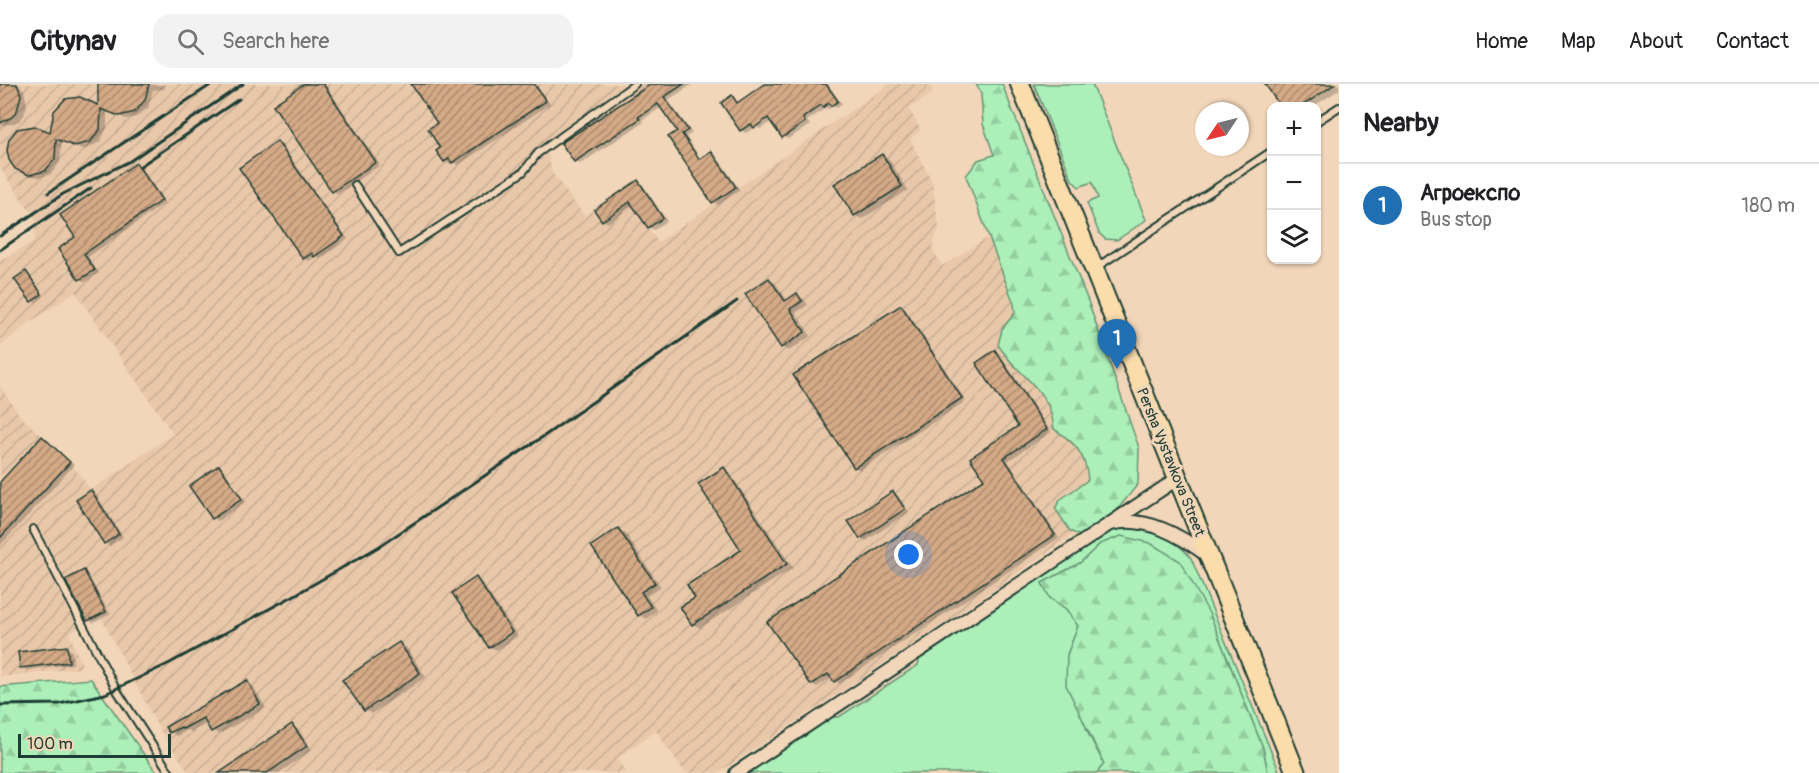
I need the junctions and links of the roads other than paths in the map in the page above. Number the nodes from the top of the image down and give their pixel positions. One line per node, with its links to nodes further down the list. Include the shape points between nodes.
1 (635, 84): 6 (lane, via 538,153 523,172 399,254)
2 (1020, 84): 7 (main road, Persha Vystavkova Street)
3 (1339, 107): 4 (lane)
4 (1321, 119)
5 (1267, 154): 7 (lane)
6 (355, 185)
7 (1094, 269): 8 (main road, Persha Vystavkova Street)
8 (1177, 479): 9 (street); 11 (main road, Persha Vystavkova Street)
9 (1107, 525): 11 (street, via 1129,522 1155,527); 13 (street)
10 (33, 529): 12 (lane, via 116,689)
11 (1208, 556): 14 (main road, Persha Vystavkova Street)
12 (170, 773)
13 (736, 773)
14 (1296, 773)

